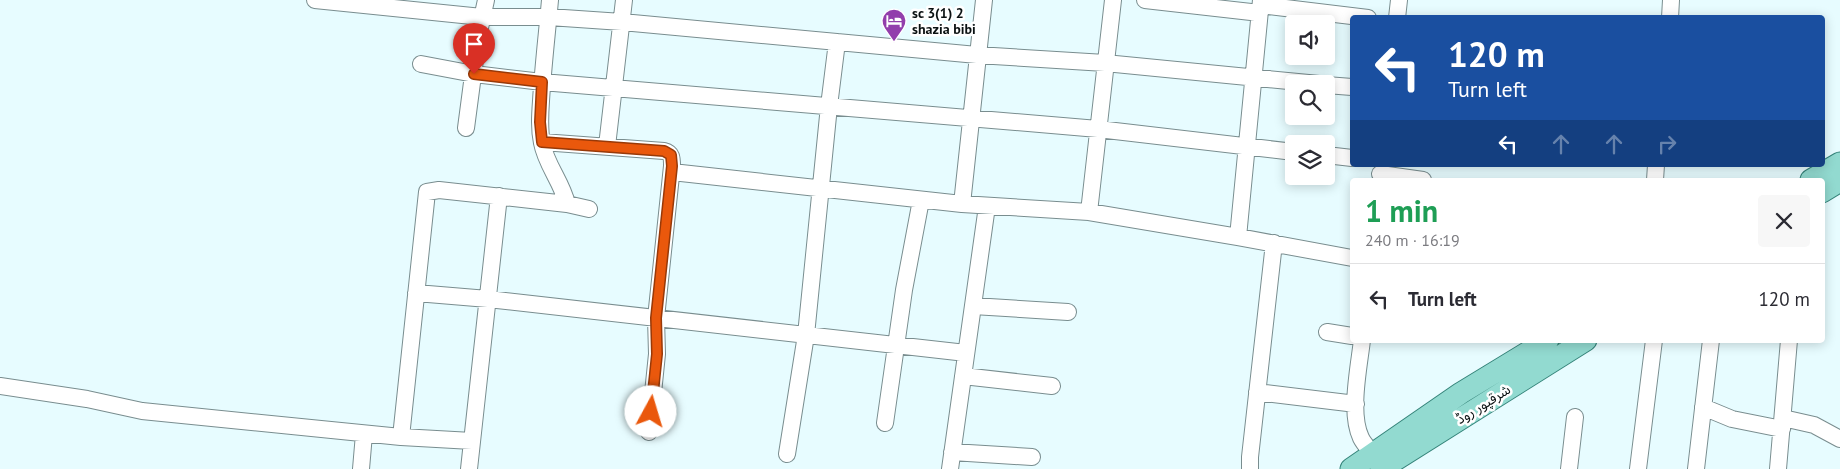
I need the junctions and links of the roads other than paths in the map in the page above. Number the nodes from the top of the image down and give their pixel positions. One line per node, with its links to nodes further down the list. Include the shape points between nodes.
1 (315, 0): 14 (street)
2 (486, 0): 14 (street)
3 (550, 0): 15 (street)
4 (624, 0): 16 (street)
5 (984, 0): 18 (street)
6 (1113, 0): 19 (street)
7 (1145, 0): 10 (street)
8 (1399, 0): 11 (street)
9 (1672, 0): 12 (street)
10 (1261, 6): 13 (street); 22 (street)
11 (1397, 15)
12 (1670, 15)
13 (1350, 16)
14 (482, 17): 15 (street); 21 (street)
15 (549, 17): 16 (street); 24 (street)
16 (622, 22): 17 (street); 26 (street)
17 (837, 42): 18 (street); 28 (street)
18 (978, 55): 19 (street); 29 (street)
19 (1106, 63): 22 (street); 31 (street)
20 (421, 64): 21 (street)
21 (474, 74): 24 (street); 30 (street)
22 (1254, 77): 23 (street); 34 (street)
23 (1285, 80)
24 (542, 82): 26 (street); 32 (street)
25 (1335, 85): 27 (street)
26 (615, 87): 28 (street); 33 (street)
27 (1350, 87)
28 (829, 106): 29 (street); 44 (street)
29 (972, 118): 31 (street); 49 (street)
30 (466, 128)
31 (1098, 129): 34 (street); 52 (street)
32 (542, 142): 33 (street); 48 (street, via 545,158 565,193)
33 (607, 146): 39 (street, via 667,152 671,157)
34 (1247, 146): 35 (street); 53 (street)
35 (1285, 151)
36 (1335, 156): 37 (street)
37 (1350, 158)
38 (1840, 163): 42 (main road)
39 (672, 172): 44 (street); 60 (street)
40 (1380, 173): 41 (street)
41 (1411, 178)
42 (1814, 178)
43 (1840, 181): 45 (main road)
44 (821, 190): 47 (street); 62 (street)
45 (1825, 190)
46 (499, 196): 48 (street); 56 (street, via 439,190 427,192); 57 (street)
47 (921, 200): 49 (street); 70 (street)
48 (567, 204): 51 (street)
49 (962, 204): 50 (street)
50 (988, 206): 52 (street); 58 (street)
51 (588, 209)
52 (1088, 212): 53 (street)
53 (1238, 237): 54 (street)
54 (1274, 243): 55 (street); 75 (street)
55 (1350, 258)
56 (416, 293): 57 (street); 83 (street)
57 (488, 299): 60 (street); 85 (street)
58 (973, 306): 59 (street); 71 (street)
59 (1068, 312)
60 (656, 318): 62 (street); 81 (street, via 657,354)
61 (1327, 332): 63 (street)
62 (806, 335): 70 (street); 87 (street)
63 (1350, 336)
64 (1362, 343): 76 (street)
65 (1543, 343): 89 (main road, شرقپور روڈ, via 1461,393)
66 (1581, 343): 89 (main road, شرقپور روڈ)
67 (1654, 343): 96 (street)
68 (1711, 343): 77 (street)
69 (1788, 343): 80 (street)
70 (897, 345): 71 (street); 79 (street)
71 (966, 353): 72 (street)
72 (963, 376): 74 (street); 86 (street)
73 (0, 386): 82 (street, via 142,411)
74 (1052, 386)
75 (1257, 392): 76 (street); 93 (street)
76 (1356, 404): 89 (street, via 1358,430)
77 (1703, 406): 80 (street, via 1732,419); 97 (street)
78 (1576, 417): 95 (street)
79 (885, 423)
80 (1782, 424): 84 (street, via 1814,425); 98 (street)
81 (649, 432)
82 (364, 434): 83 (street); 90 (street)
83 (401, 437): 85 (street)
84 (1840, 439)
85 (472, 442): 91 (street)
86 (952, 452): 88 (street); 92 (street)
87 (786, 454)
88 (1032, 457)
89 (1377, 462): 94 (main road, شرقپور روڈ)
90 (361, 469)
91 (469, 469)
92 (950, 469)
93 (1250, 469)
94 (1350, 469)
95 (1569, 469)
96 (1638, 469)
97 (1696, 469)
98 (1778, 469)

